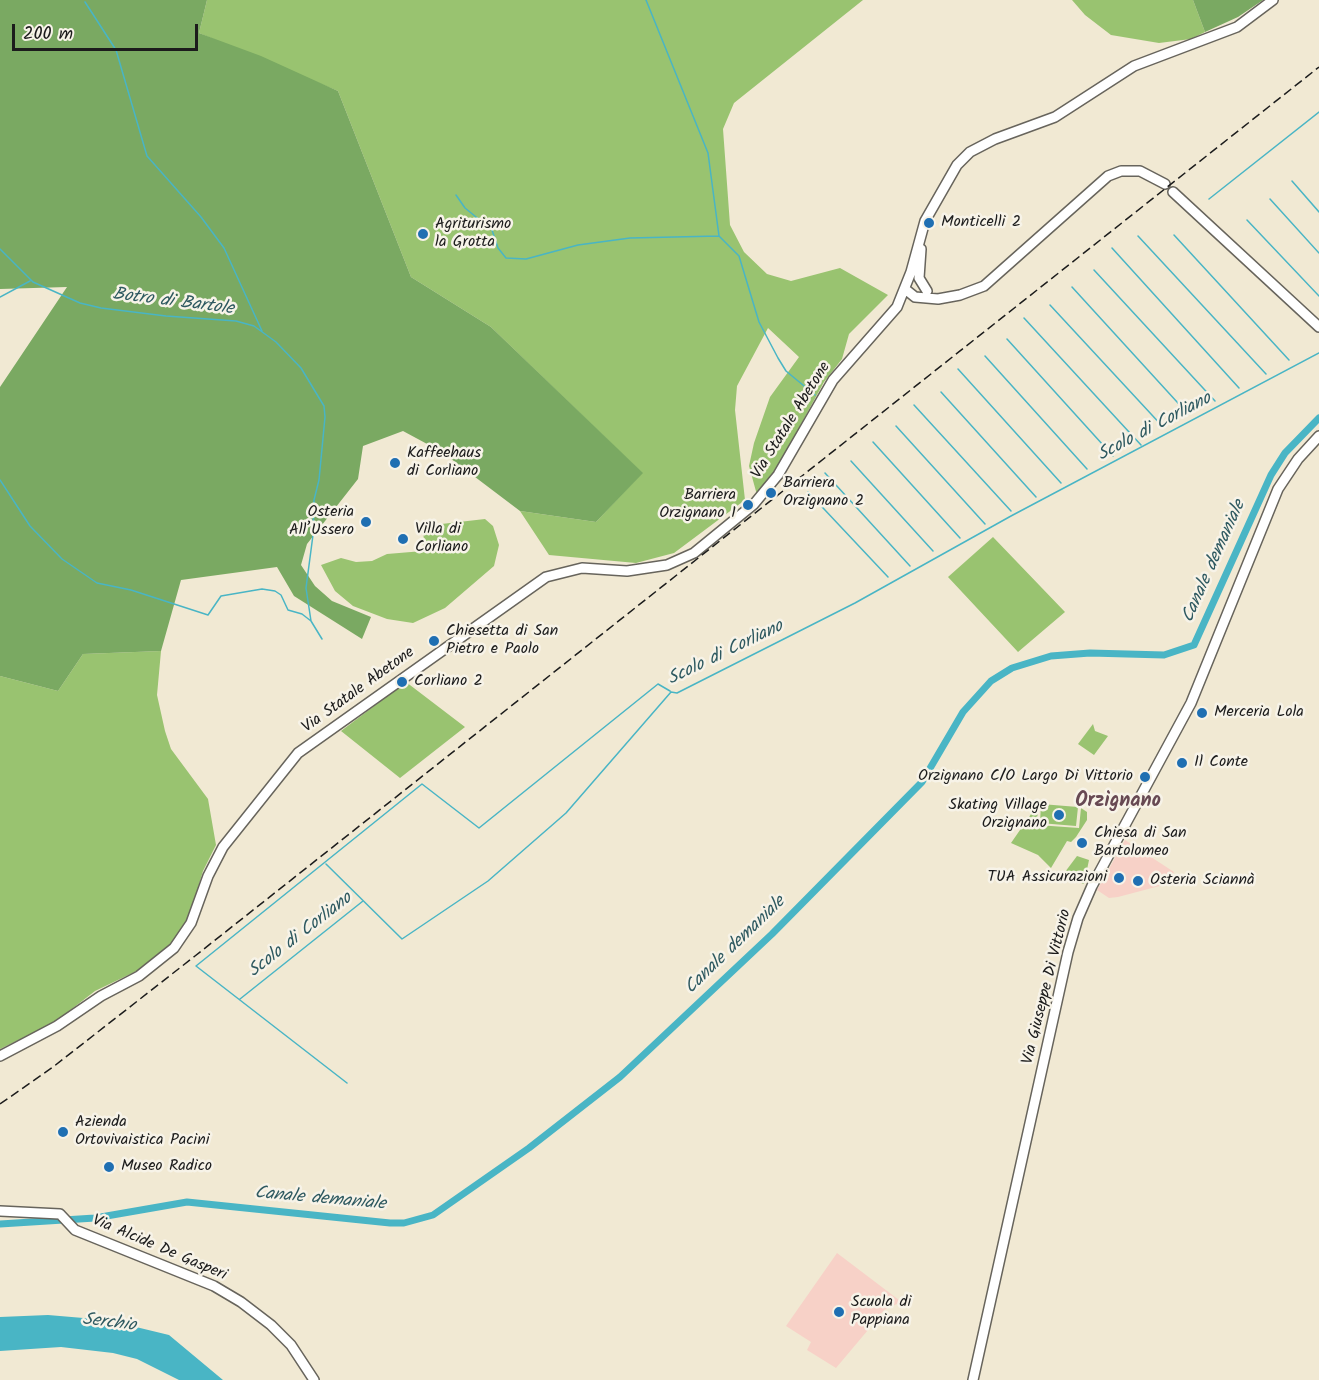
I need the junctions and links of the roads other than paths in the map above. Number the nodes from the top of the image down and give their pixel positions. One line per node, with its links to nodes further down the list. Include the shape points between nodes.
1 (1274, 0): 4 (main road, Via Statale Abetone, via 1237,27 1134,66 1055,117 974,149 957,165)
2 (1165, 184): 6 (main road, via 1140,171 1108,176 993,280 951,297)
3 (1173, 192): 8 (main road)
4 (921, 235): 5 (main road, Via Statale Abetone); 6 (main road, via 919,278)
5 (905, 290): 6 (main road); 7 (main road, Via Statale Abetone)
6 (923, 294): 7 (main road)
7 (890, 317): 10 (main road, Via Statale Abetone, via 844,365 769,488 741,516 694,553 667,565 627,571 582,568 546,577 298,753 223,847 191,923 174,948 140,976)
8 (1319, 327)
9 (1319, 436): 13 (main road, Via Giuseppe Di Vittorio, via 1278,489 1191,703 1078,918)
10 (0, 1056)
11 (0, 1210): 12 (main road, Via Alcide De Gasperi, via 53,1212 65,1221 196,1277 242,1302 291,1345)
12 (314, 1380)
13 (973, 1380)

